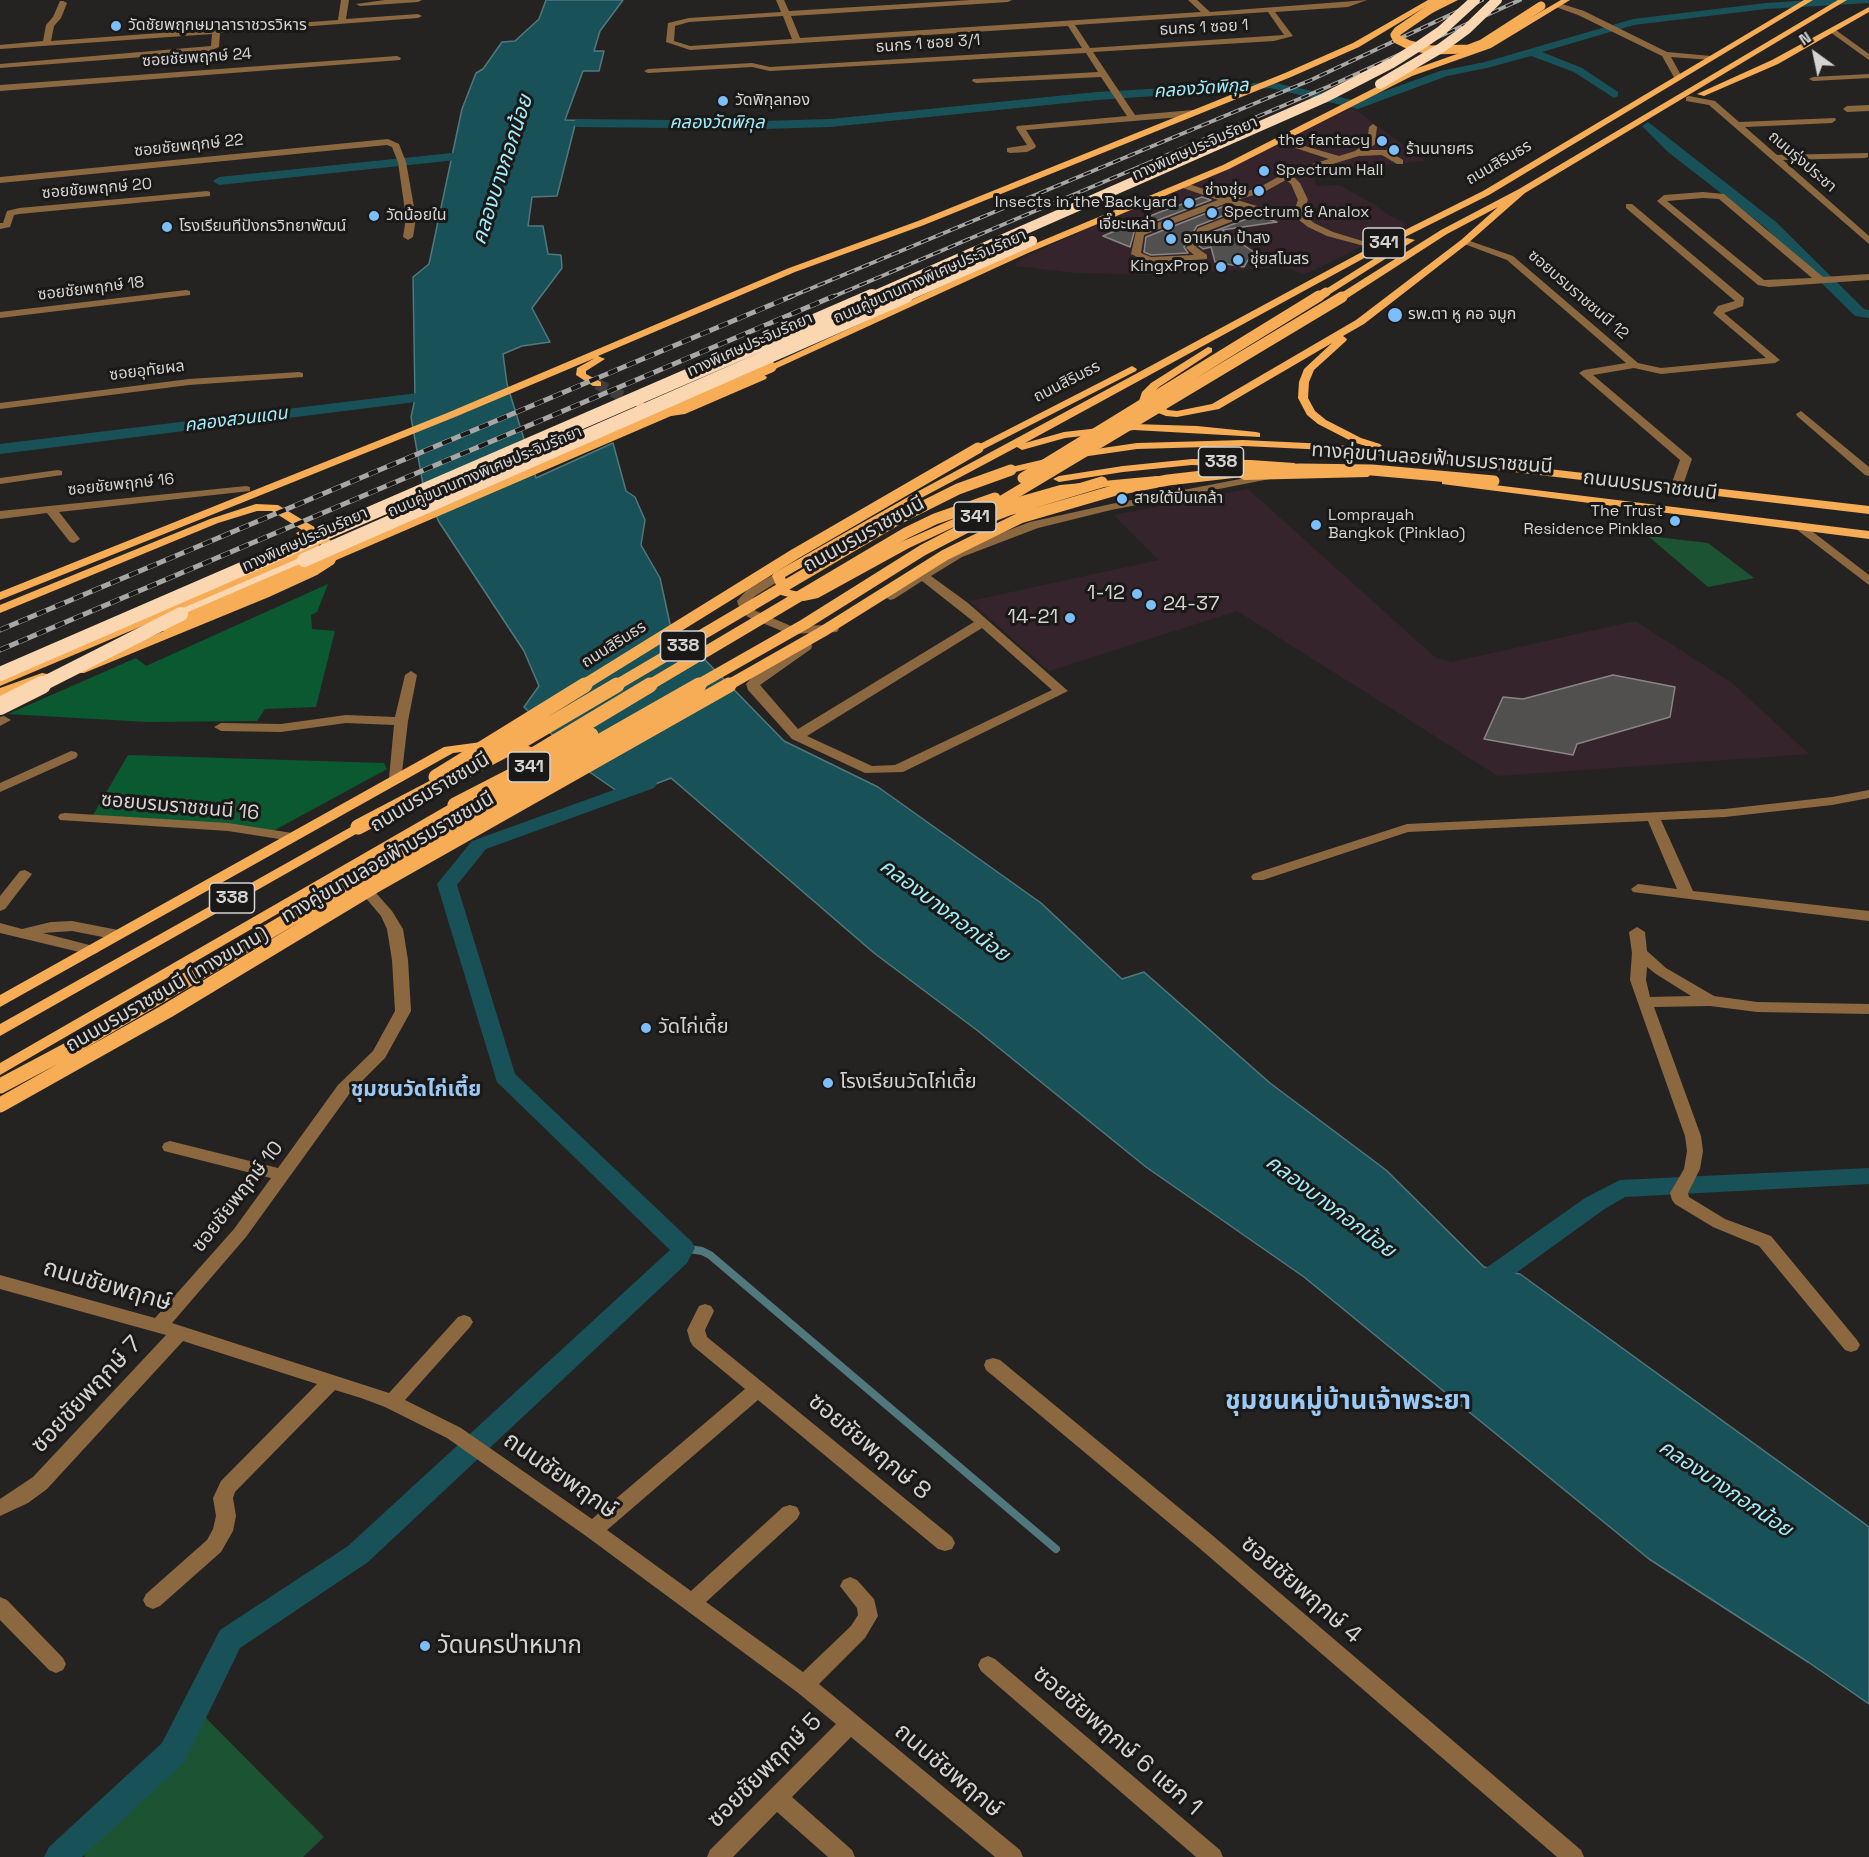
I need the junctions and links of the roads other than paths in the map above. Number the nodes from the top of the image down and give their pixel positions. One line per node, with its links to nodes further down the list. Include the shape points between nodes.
1 (345, 0): 20 (street)
2 (418, 0): 15 (street)
3 (780, 0): 21 (street)
4 (1008, 0): 21 (street)
5 (1192, 0): 22 (street)
6 (1363, 0): 19 (street)
7 (1433, 0): 26 (main road)
8 (1443, 0): 16 (main road, bridge, via 1398,31 1397,39 1430,50 1469,49 1541,6)
9 (1455, 0): 26 (main road)
10 (1475, 0): 130 (highway, ทางพิเศษประจิมรัถยา, bridge, via 1419,46 1324,98)
11 (1497, 0): 124 (highway, ทางพิเศษประจิมรัถยา, bridge, via 1467,29 1412,67 1328,109)
12 (1843, 0): 50 (main road, ถนนสิรินธร)
13 (1869, 0): 43 (main road)
14 (1808, 1): 36 (main road, ถนนสิรินธร)
15 (360, 2): 20 (street, via 356,8)
16 (1559, 2): 33 (street); 57 (main road, ถนนคู่ขนานทางพิเศษประจิมรัถยา, via 1488,46 1408,74)
17 (63, 3): 30 (street, via 50,25)
18 (1869, 9): 27 (main road)
19 (1270, 10): 22 (street); 32 (street, ธนกร 1 ซอย 1, via 1289,36)
20 (344, 11): 25 (street)
21 (785, 14): 29 (street); 29 (street, via 689,20 671,25 670,42 690,48)
22 (1208, 14): 24 (street)
23 (418, 16): 25 (street)
24 (1070, 23): 29 (street); 32 (street)
25 (339, 24): 28 (street)
26 (1388, 26): 52 (main road, via 1338,53)
27 (1833, 30): 34 (street); 43 (main road)
28 (216, 32): 30 (street); 37 (street, via 215,47 207,50)
29 (797, 41)
30 (46, 44): 31 (street)
31 (0, 47)
32 (1088, 50): 38 (street, ธนกร 1 ซอย 3/1, via 770,69 752,65); 39 (street)
33 (1665, 54): 36 (street); 41 (street)
34 (1869, 57)
35 (397, 58): 45 (street, ซอยชัยพฤกษ์ 24)
36 (1711, 58): 41 (main road, ถนนสิรินธร)
37 (0, 66)
38 (648, 71)
39 (1104, 74): 44 (street); 53 (street)
40 (1869, 76): 42 (street)
41 (1678, 77): 70 (main road, ถนนสิรินธร)
42 (1813, 79)
43 (1735, 80): 46 (main road)
44 (976, 81)
45 (0, 88)
46 (1713, 89): 47 (main road); 48 (street)
47 (1689, 99): 48 (street, ถนนรุ่งประชา); 50 (main road)
48 (1716, 106): 55 (street, ถนนรุ่งประชา)
49 (1869, 108): 51 (street)
50 (1661, 109): 69 (main road, ถนนสิรินธร)
51 (1846, 109)
52 (1194, 113): 53 (street); 77 (main road)
53 (1132, 117): 59 (street, via 1020,128 1032,146)
54 (1832, 120): 55 (street)
55 (1738, 125): 63 (street, ถนนรุ่งประชา)
56 (1373, 127): 58 (street)
57 (1280, 140): 64 (street); 68 (main road, ถนนคู่ขนานทางพิเศษประจิมรัถยา)
58 (1371, 144): 60 (street); 61 (street)
59 (1010, 150)
60 (1384, 152): 61 (street); 65 (street)
61 (1358, 153): 64 (street)
62 (1865, 155): 63 (street)
63 (1775, 158): 80 (street, ถนนรุ่งประชา)
64 (1340, 159): 66 (street)
65 (1400, 162)
66 (1288, 177): 72 (street); 75 (street, via 1303,200)
67 (0, 180): 81 (street, ซอยชัยพฤกษ์ 22, via 381,142 396,146 402,162 411,218)
68 (1183, 185): 72 (street); 85 (main road, ถนนคู่ขนานทางพิเศษประจิมรัถยา)
69 (1522, 191): 83 (main road); 142 (main road, ถนนสิรินธร / 341, bridge, via 1416,250 1044,477 603,729)
70 (1486, 193): 84 (main road, ถนนสิรินธร / 341); 118 (main road, bridge, via 966,514)
71 (207, 194): 78 (street, ซอยชัยพฤกษ์ 20, via 19,211 10,213 7,225)
72 (1227, 200): 74 (street); 76 (street)
73 (1629, 206): 94 (street, ซอยบรมราชชนนี 12, via 1740,300 1739,304 1718,312 1775,360 1661,371)
74 (1256, 209): 75 (street); 79 (street)
75 (1297, 214): 84 (street, via 1330,234)
76 (1173, 219): 79 (street); 79 (street, via 1139,233 1136,254 1150,260 1204,257 1191,248)
77 (921, 223): 96 (main road, via 591,363 581,370 581,375); 122 (main road, via 792,270 451,415)
78 (0, 226)
79 (1201, 230)
80 (1864, 232): 82 (street, ถนนรุ่งประชา)
81 (408, 237)
82 (1869, 241)
83 (1464, 242): 93 (main road); 94 (street, ซอยบรมราชชนนี 12, via 1509,258)
84 (1376, 248): 88 (main road, ถนนสิรินธร / 341)
85 (1025, 251): 97 (main road, via 956,289 685,411 660,413); 133 (main road, ถนนคู่ขนานทางพิเศษประจิมรัถยา, bridge, via 771,367 98,656)
86 (1869, 277): 87 (street)
87 (1820, 280): 87 (street, via 1761,283 1662,201 1721,196)
88 (1309, 286): 93 (main road, via 1155,385 1144,401 1154,410 1166,413 1215,407); 102 (main road); 145 (main road, ถนนสิรินธร / 341, bridge, via 1178,346 978,448 795,554)
89 (186, 293): 90 (street, ซอยชัยพฤกษ์ 18)
90 (0, 315)
91 (12, 321): 92 (street)
92 (0, 322)
93 (1360, 322): 101 (main road, via 1310,369 1303,398 1311,413 1338,431)
94 (1634, 365): 108 (street, ซอยบรมราชชนนี 12, via 1584,373 1686,459)
95 (299, 375): 98 (street, ซอยอุทัยผล, via 189,382)
96 (597, 384)
97 (626, 398)
98 (0, 406)
99 (1801, 414): 104 (street)
100 (1328, 447): 101 (main road, ถนนบรมราชชนนี / 338); 102 (main road, via 1238,433 1134,427 1064,435); 145 (main road, ถนนบรมราชชนนี / 338, bridge, via 1170,444 1075,455 1011,470 958,489 900,518 520,742)
101 (1406, 456): 108 (main road, ถนนบรมราชชนนี / 338)
102 (991, 458): 119 (main road)
103 (58, 473): 107 (street)
104 (1869, 473)
105 (1386, 475): 106 (main road); 114 (main road, ถนนบรมราชชนนี / 338); 142 (main road, ถนนบรมราชชนนี / 338, bridge, via 1220,462 1158,465 1055,480 966,507 906,533 588,721)
106 (1271, 476): 119 (main road, via 1152,479 1060,488 980,511 814,595 784,592); 120 (street, via 1034,525 958,554)
107 (0, 481)
108 (1676, 488): 111 (main road, ถนนบรมราชชนนี)
109 (246, 489): 110 (street, ซอยชัยพฤกษ์ 16)
110 (50, 509): 112 (street, ซอยชัยพฤกษ์ 16); 117 (street)
111 (1869, 510)
112 (0, 515)
113 (1869, 517): 118 (main road, ทางคู่ขนานลอยฟ้าบรมราชชนนี, bridge, via 1494,472 1375,461 1282,459 1180,468 1080,488 971,525)
114 (1800, 526): 116 (main road, ถนนบรมราชชนนี); 121 (street)
115 (1869, 526): 168 (main road, ทางคู่ขนานลอยฟ้าบรมราชชนนี, bridge, via 1494,481 1336,469 1200,475 1071,502 1020,518 945,555 822,632 374,886 167,1011)
116 (1869, 535)
117 (74, 539)
118 (923, 550): 167 (main road, ทางคู่ขนานลอยฟ้าบรมราชชนนี, bridge, via 805,624)
119 (778, 576): 128 (street, via 751,593 743,601 744,607)
120 (923, 576): 126 (street); 127 (street)
121 (1869, 581)
122 (0, 596)
123 (0, 609): 133 (main road, via 214,521 256,508 274,507 335,550 330,561 313,572 265,594 98,664)
124 (181, 614): 133 (highway, ทางพิเศษประจิมรัถยา, bridge); 134 (highway, bridge)
125 (0, 616): 132 (main road, via 249,513 267,512 315,543 309,551 290,560)
126 (981, 623): 137 (street); 137 (street, via 1061,691 898,769 870,770)
127 (835, 629): 128 (street); 129 (street)
128 (789, 630): 129 (street)
129 (796, 652): 137 (street, via 753,684)
130 (0, 674)
131 (411, 675): 135 (street)
132 (0, 682)
133 (0, 694)
134 (1, 716)
135 (401, 721): 136 (street, via 346,719 289,728); 139 (street)
136 (221, 727)
137 (797, 736)
138 (71, 755): 140 (street)
139 (396, 778): 146 (main road, 338); 151 (main road, ถนนบรมราชชนนี (ทางขนาน) / 338, via 449,750 496,744 536,754 550,766 556,778 541,795)
140 (0, 788)
141 (1869, 794): 144 (street, via 1725,813)
142 (455, 805): 164 (main road, ถนนบรมราชชนนี / 338)
143 (65, 817): 146 (street, ซอยบรมราชชนนี 16, via 228,826)
144 (1653, 817): 148 (street, via 1407,828); 150 (street)
145 (358, 827): 165 (main road, ถนนบรมราชชนนี / 338)
146 (292, 837): 157 (main road, 338)
147 (25, 874): 152 (street)
148 (1258, 877)
149 (1638, 890): 150 (street)
150 (1687, 895): 153 (street)
151 (371, 896): 169 (main road, ถนนบรมราชชนนี (ทางขนาน)); 171 (street, ซอยชัยพฤกษ์ 10, via 395,929 403,1011 379,1054 344,1089)
152 (0, 906)
153 (1869, 916)
154 (0, 928): 156 (street)
155 (1637, 932): 159 (street)
156 (23, 933): 157 (street, via 72,926); 158 (street)
157 (118, 935): 158 (main road, 338)
158 (92, 950): 161 (main road, 338)
159 (1640, 953): 160 (street, via 1661,972); 162 (street, via 1638,980)
160 (1710, 1001): 162 (street); 163 (street, via 1757,1007)
161 (0, 1002)
162 (1644, 1002): 177 (street, via 1693,1136 1692,1169 1679,1193 1681,1200 1765,1241)
163 (1869, 1009)
164 (74, 1026): 166 (main road, ถนนบรมราชชนนี / 338); 169 (main road)
165 (0, 1029)
166 (0, 1070)
167 (0, 1086)
168 (0, 1105)
169 (0, 1111)
170 (170, 1147): 171 (street)
171 (283, 1175): 175 (street, ซอยชัยพฤกษ์ 10, via 240,1233)
172 (0, 1282): 175 (street, ถนนชัยพฤกษ์)
173 (705, 1311): 180 (street, ซอยชัยพฤกษ์ 8, via 696,1330 699,1341)
174 (464, 1322): 181 (street)
175 (159, 1326): 176 (street, ถนนชัยพฤกษ์)
176 (179, 1333): 179 (street, ถนนชัยพฤกษ์); 182 (street, ซอยชัยพฤกษ์ 7, via 40,1483)
177 (1851, 1345)
178 (993, 1365): 199 (street, ซอยชัยพฤกษ์ 4)
179 (332, 1381): 181 (street, ถนนชัยพฤกษ์); 187 (street, via 228,1487 223,1498 223,1531 214,1546)
180 (760, 1390): 184 (street); 185 (street, ซอยชัยพฤกษ์ 8)
181 (392, 1402): 184 (street, ถนนชัยพฤกษ์, via 454,1433)
182 (0, 1508)
183 (790, 1513): 188 (street)
184 (593, 1530): 188 (street, ถนนชัยพฤกษ์)
185 (945, 1543)
186 (850, 1586): 192 (street, via 867,1605 868,1616 858,1632)
187 (153, 1600)
188 (691, 1603): 192 (street, ถนนชัยพฤกษ์)
189 (0, 1605): 190 (street)
190 (56, 1664)
191 (988, 1665): 198 (street, ซอยชัยพฤกษ์ 6 แยก 1)
192 (804, 1685): 193 (street, ถนนชัยพฤกษ์)
193 (851, 1723): 194 (street, ซอยชัยพฤกษ์ 5); 197 (street, ถนนชัยพฤกษ์)
194 (776, 1797): 195 (street, ซอยชัยพฤกษ์ 5); 196 (street)
195 (717, 1857)
196 (844, 1857)
197 (1012, 1857)
198 (1212, 1857)
199 (1573, 1857)

